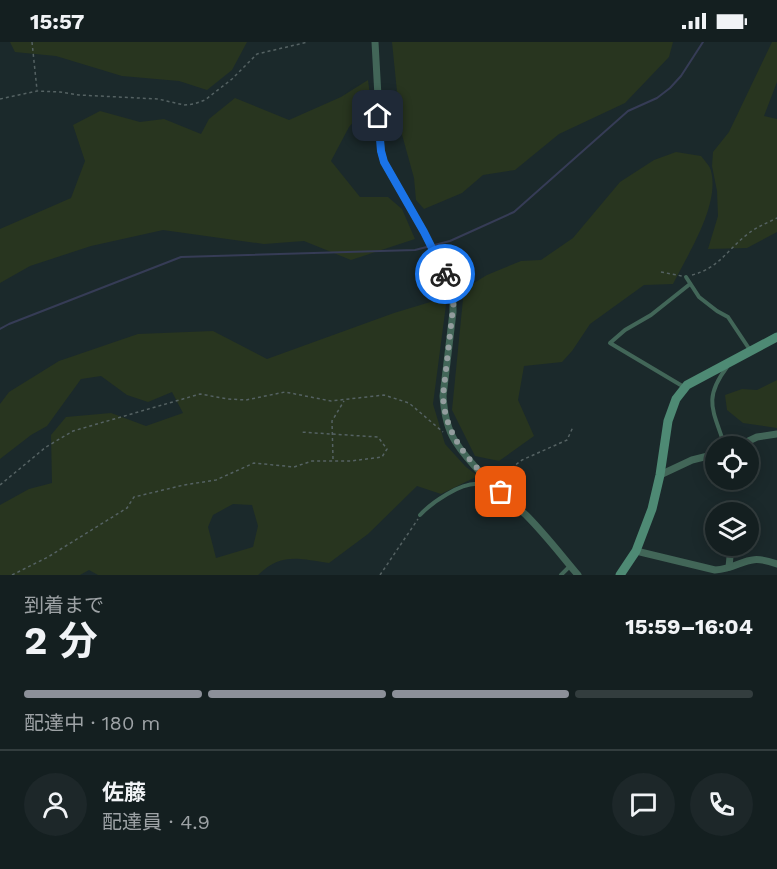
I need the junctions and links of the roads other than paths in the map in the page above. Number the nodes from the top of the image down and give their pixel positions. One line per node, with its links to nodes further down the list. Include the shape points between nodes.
1 (375, 42): 13 (street, via 384,162 453,291 443,409 453,439)
2 (686, 277): 3 (lane)
3 (690, 284): 5 (lane, via 707,304 728,317); 7 (lane, via 610,343)
4 (777, 337): 5 (street)
5 (751, 350): 6 (street)
6 (733, 360): 7 (street); 9 (lane, via 713,389 711,401)
7 (685, 387): 12 (street, via 671,411)
8 (777, 434): 10 (street)
9 (721, 436)
10 (759, 437)
11 (705, 457): 12 (street)
12 (660, 475): 15 (street)
13 (501, 492): 14 (lane, via 468,485 438,499); 17 (street, via 548,538)
14 (420, 515)
15 (636, 551): 18 (street); 21 (street)
16 (777, 564): 18 (street, via 757,558)
17 (570, 566): 19 (lane); 20 (street)
18 (727, 570)
19 (561, 575)
20 (578, 575)
21 (620, 575)

